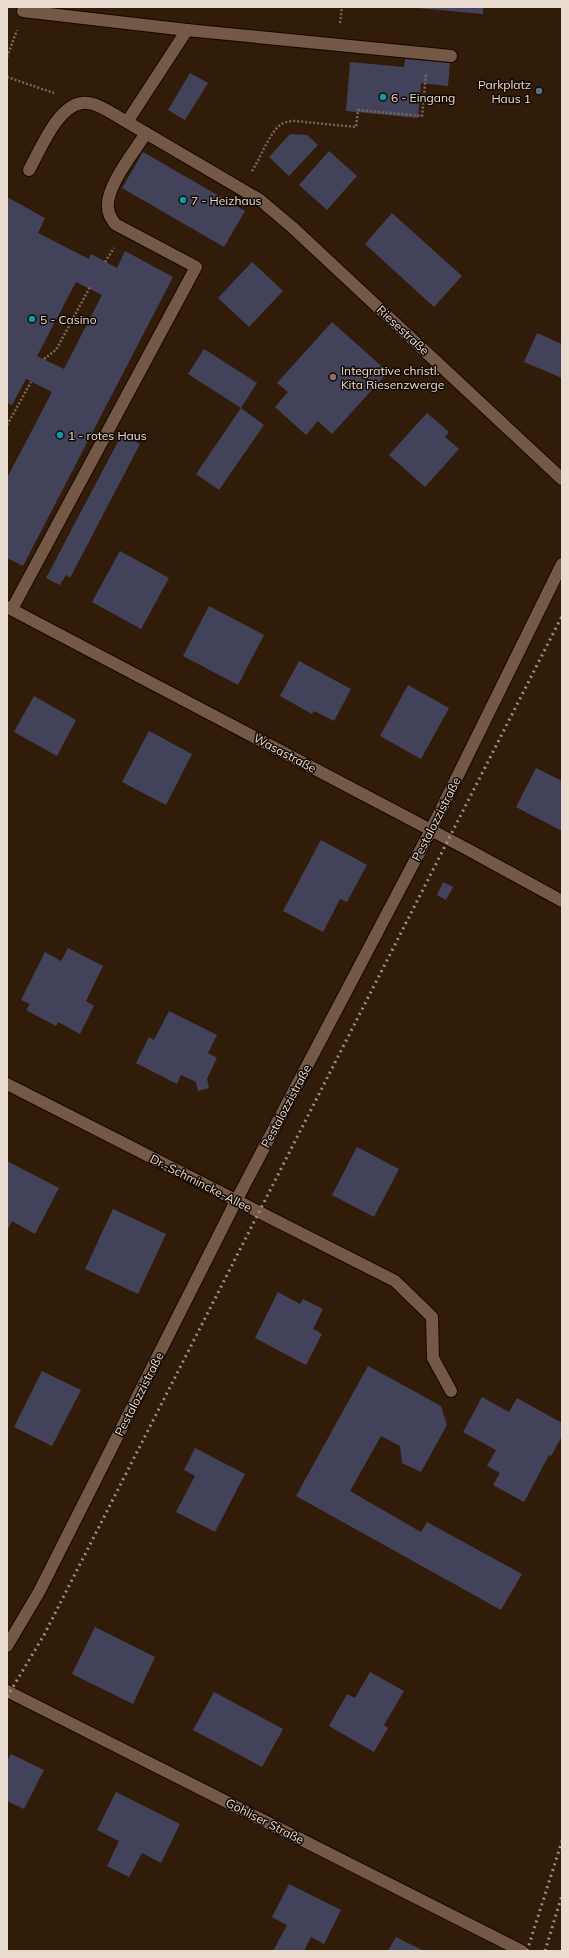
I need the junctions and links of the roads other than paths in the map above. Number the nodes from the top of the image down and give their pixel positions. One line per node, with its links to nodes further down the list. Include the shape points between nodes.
1 (23, 11): 2 (street)
2 (187, 30): 3 (street); 4 (street)
3 (451, 56)
4 (127, 122): 5 (street, Riesestraße); 6 (street, Riesestraße, via 95,105 82,103 63,113 54,124)
5 (146, 133): 7 (street, Riesestraße, via 260,200); 9 (street, via 110,192 110,216 115,224 196,267)
6 (29, 170)
7 (562, 479)
8 (562, 564): 10 (street, Pestalozzistraße)
9 (9, 608): 10 (street, Wasastraße)
10 (431, 830): 11 (street, Wasastraße); 13 (street, Pestalozzistraße)
11 (562, 901)
12 (7, 1084): 13 (street, Dr.-Schmincke-Allee)
13 (236, 1201): 14 (street, Dr.-Schmincke-Allee, via 395,1281 432,1317 433,1358); 15 (street, Pestalozzistraße, via 39,1592)
14 (451, 1391)
15 (7, 1646)
16 (7, 1691): 17 (street, Gohliser Straße)
17 (522, 1951)

